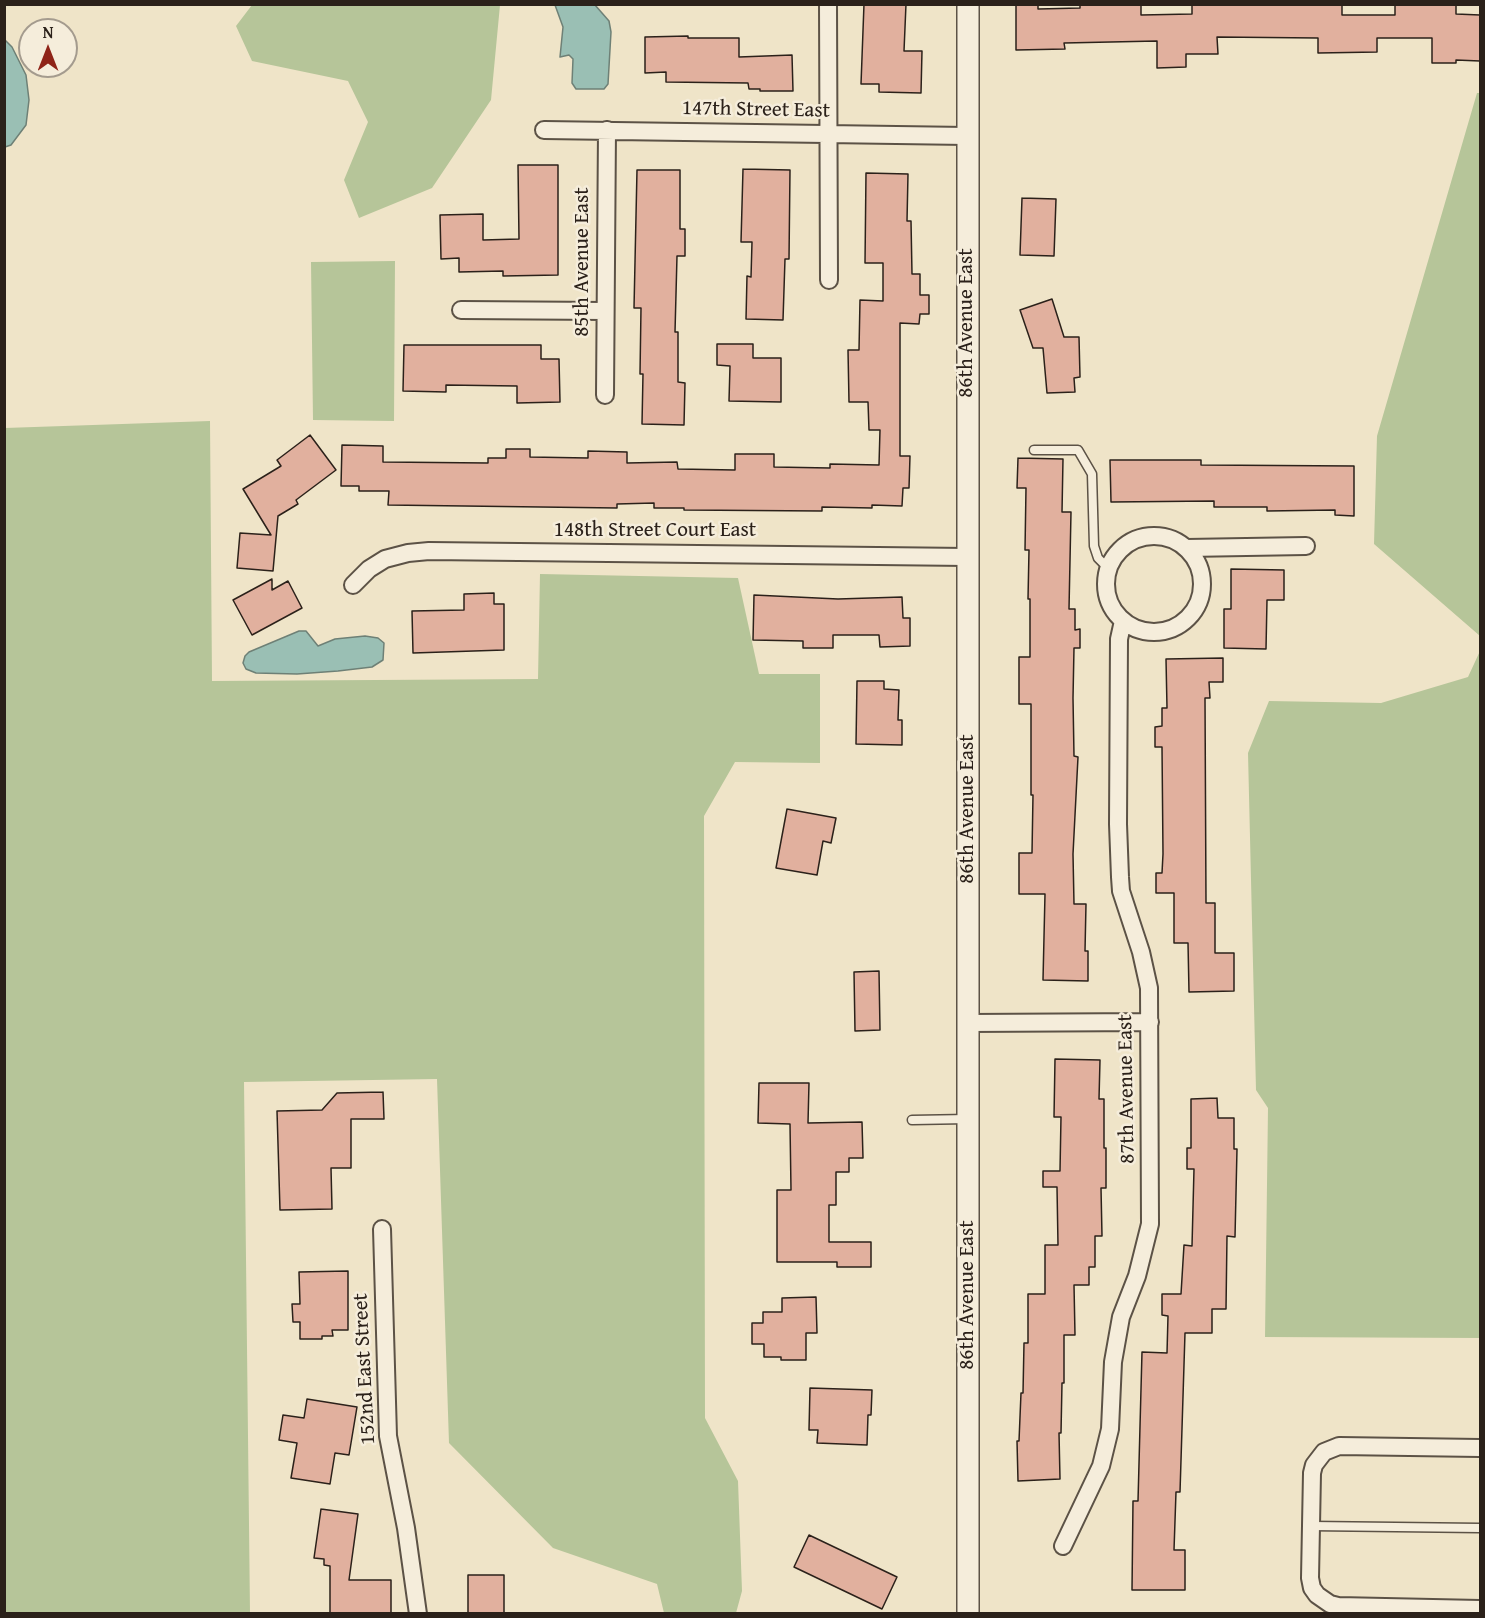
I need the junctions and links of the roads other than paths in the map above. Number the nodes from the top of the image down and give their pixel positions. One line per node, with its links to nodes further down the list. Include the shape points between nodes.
1 (828, 4): 5 (street)
2 (968, 4): 6 (street, 86th Avenue East)
3 (544, 130): 4 (street, 147th Street East)
4 (607, 130): 5 (street, 147th Street East); 9 (street, 85th Avenue East)
5 (829, 134): 6 (street, 147th Street East); 7 (street)
6 (967, 136): 14 (street, 86th Avenue East)
7 (829, 280)
8 (461, 310): 9 (street)
9 (605, 311): 10 (street, 85th Avenue East)
10 (605, 395)
11 (1034, 450): 15 (lane, via 1078,450 1092,474 1094,546 1098,558)
12 (1306, 546): 13 (street)
13 (1187, 548): 15 (street, via 1174,539 1142,537 1116,554); 17 (street, via 1203,576 1197,608 1187,620 1158,633 1142,632)
14 (967, 557): 16 (street, 148th Street Court East, via 418,552 385,559); 19 (street, 86th Avenue East)
15 (1108, 568): 17 (street, via 1108,600)
16 (353, 585)
17 (1123, 621): 18 (street, 87th Avenue East, via 1119,650 1121,891 1149,988)
18 (1150, 1022): 19 (street); 26 (street, 87th Avenue East, via 1150,1224 1137,1276 1121,1317 1113,1362 1110,1430 1101,1466)
19 (968, 1023): 20 (street, 86th Avenue East)
20 (968, 1119): 21 (lane); 30 (street, 86th Avenue East)
21 (912, 1120)
22 (382, 1229): 29 (street, 152nd East Street, via 387,1436)
23 (1480, 1448): 24 (street, via 1331,1448 1314,1465)
24 (1311, 1526): 25 (lane); 28 (street, via 1310,1578 1312,1588 1323,1600 1338,1606)
25 (1480, 1528)
26 (1063, 1546)
27 (1480, 1610): 28 (street)
28 (1429, 1612)
29 (418, 1614)
30 (968, 1614)

